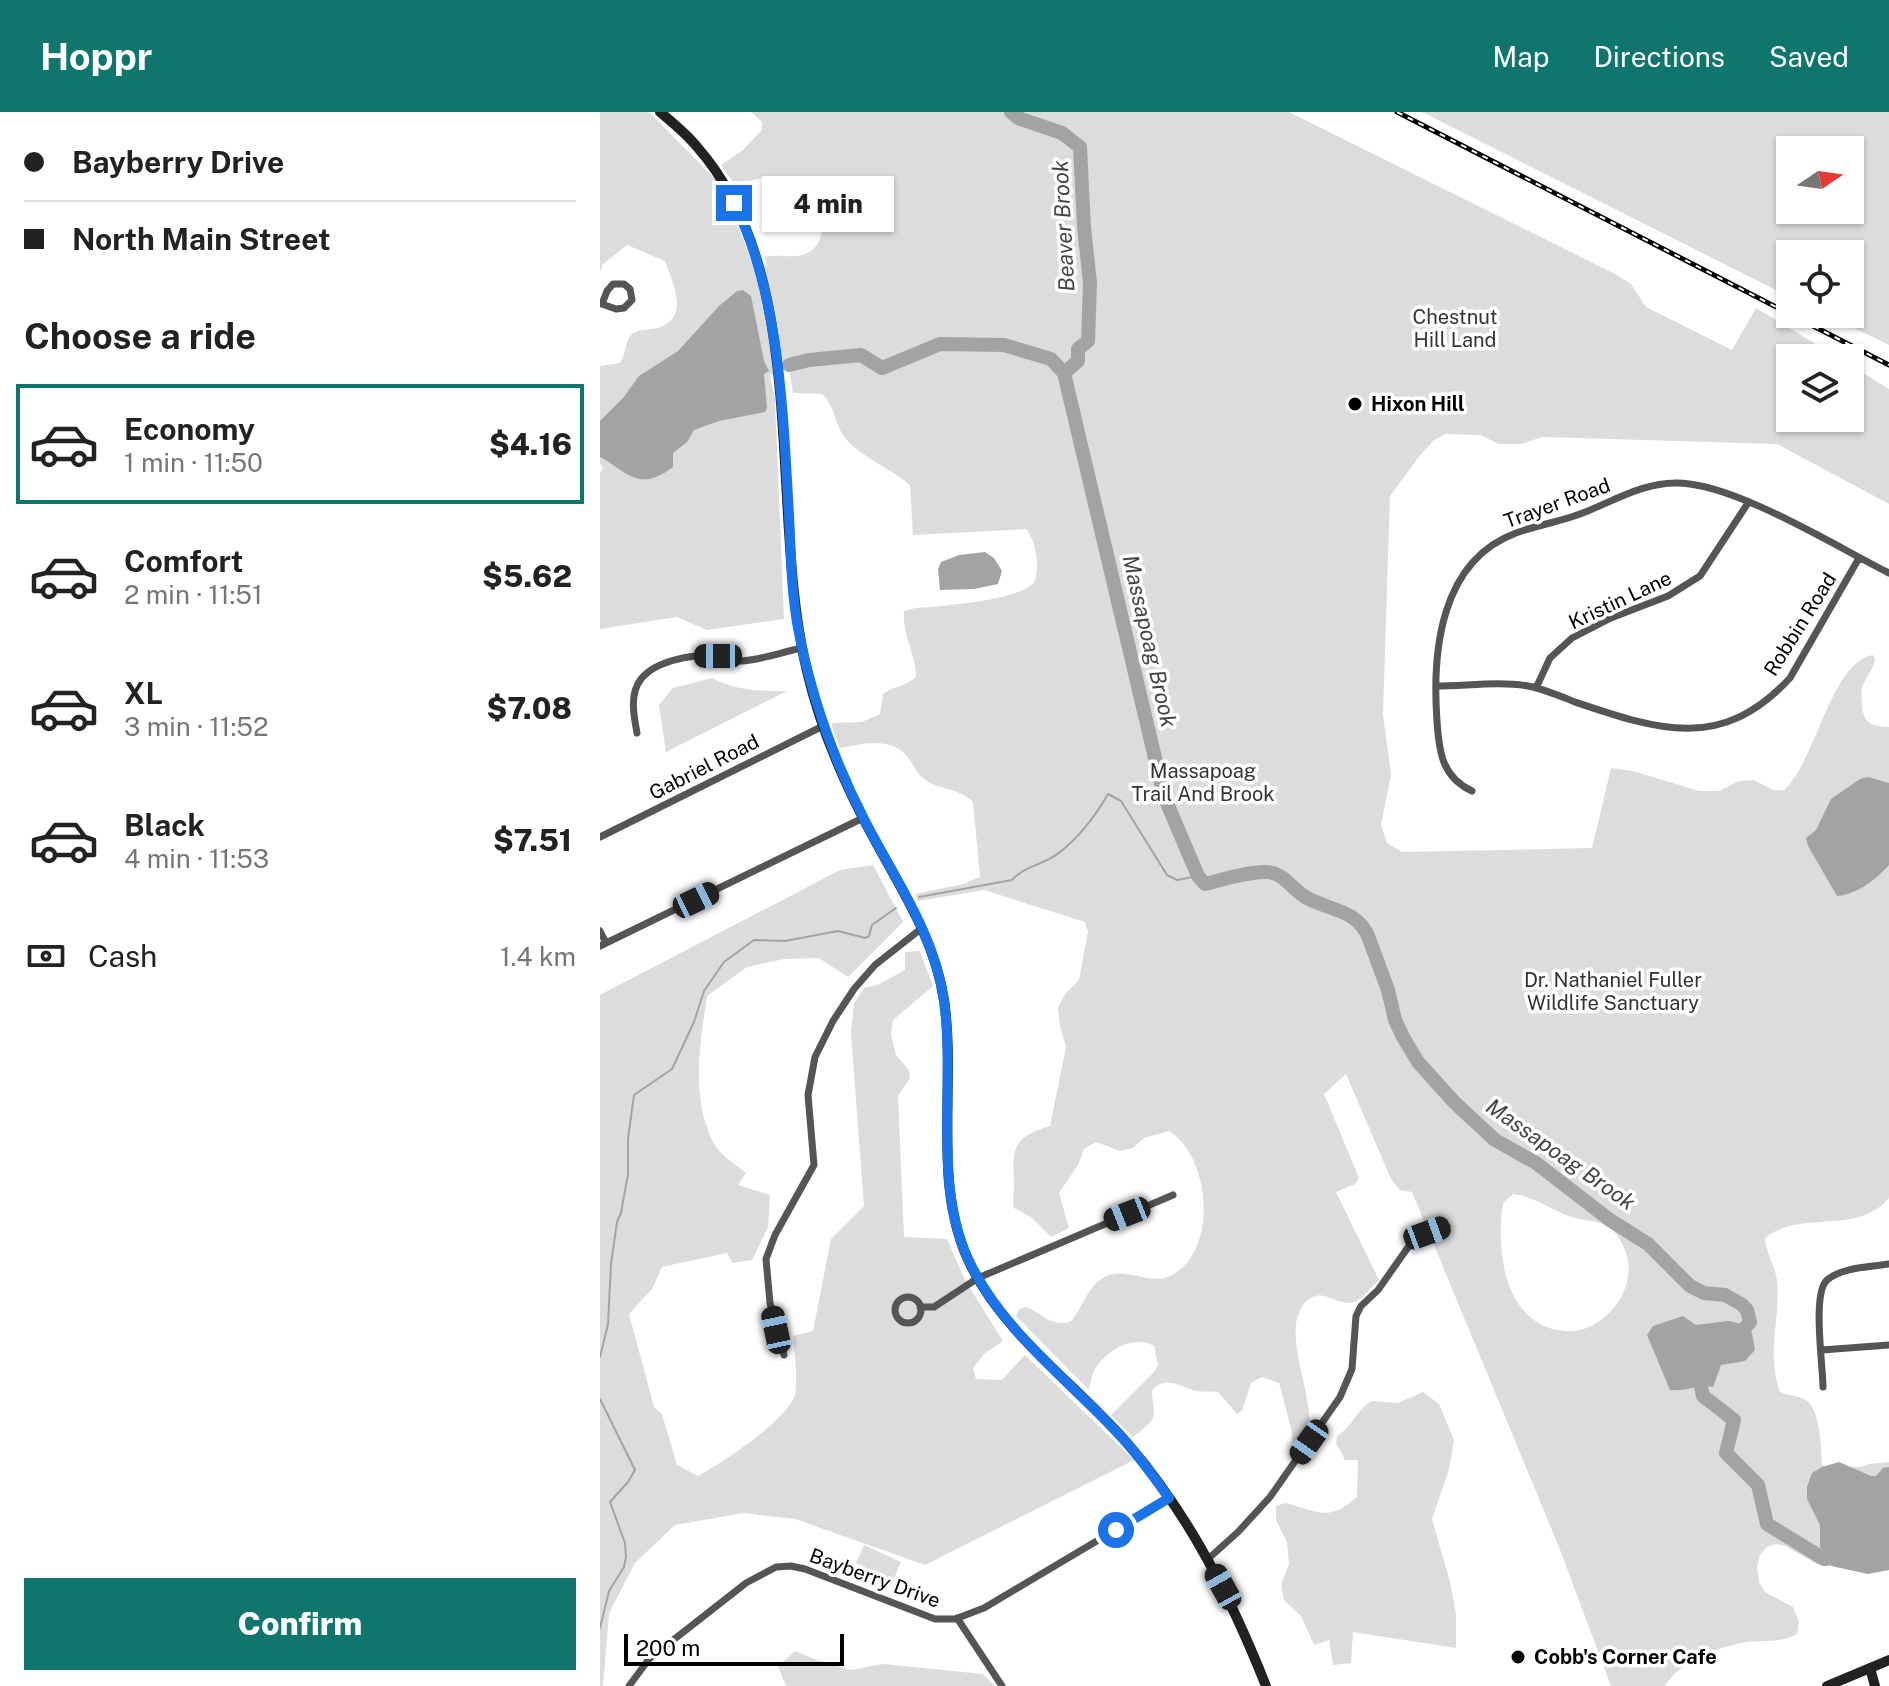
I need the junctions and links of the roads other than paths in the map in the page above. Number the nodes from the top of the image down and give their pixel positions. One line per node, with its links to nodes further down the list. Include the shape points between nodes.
1 (660, 112): 6 (main road, via 710,164 753,249 775,357 792,588)
2 (601, 304): 2 (street, via 624,308 632,300 630,289 613,284)
3 (1748, 503): 4 (street, Trayer Road); 7 (street, Trayer Road, via 1708,488 1660,484 1503,540 1473,564 1446,608 1437,646); 8 (street, Kristin Lane, via 1700,576 1668,596 1572,638 1550,658)
4 (1859, 558): 5 (street, Trayer Road); 8 (street, Robbin Road, via 1790,678 1736,719 1693,729 1654,726)
5 (1889, 573)
6 (802, 648): 9 (main road); 10 (street, via 738,661 696,656 657,668 641,679 634,695)
7 (1436, 686): 8 (street, Robbin Road); 11 (street, Trayer Road, via 1443,764 1451,777)
8 (1536, 688)
9 (823, 726): 12 (main road); 13 (street, Gabriel Road)
10 (637, 733)
11 (1472, 791)
12 (863, 818): 14 (main road); 16 (street)
13 (600, 837)
14 (922, 928): 20 (main road, via 944,1000 949,1177 956,1227); 24 (street, via 854,989 815,1057 808,1095 814,1165 766,1259 770,1303)
15 (600, 931): 16 (street)
16 (603, 945)
17 (1173, 1195): 20 (street)
18 (1447, 1226): 27 (street, via 1411,1243 1361,1306 1352,1369 1336,1402 1270,1497)
19 (1889, 1264): 23 (street, via 1839,1274 1823,1284)
20 (978, 1278): 21 (street, via 934,1307); 26 (main road, via 1024,1338 1112,1427)
21 (920, 1307)
22 (1889, 1345): 23 (street)
23 (1822, 1350): 25 (street)
24 (784, 1355)
25 (1823, 1387)
26 (1169, 1498): 27 (main road); 28 (street, Bayberry Drive, via 984,1608)
27 (1208, 1559): 33 (main road)
28 (957, 1618): 31 (street, Bayberry Drive, via 925,1617 811,1571 783,1566 730,1595 649,1659); 32 (street)
29 (1889, 1660): 30 (main road)
30 (1870, 1668): 34 (main road); 35 (main road)
31 (629, 1686)
32 (1002, 1686)
33 (1266, 1686)
34 (1827, 1686)
35 (1875, 1686)

